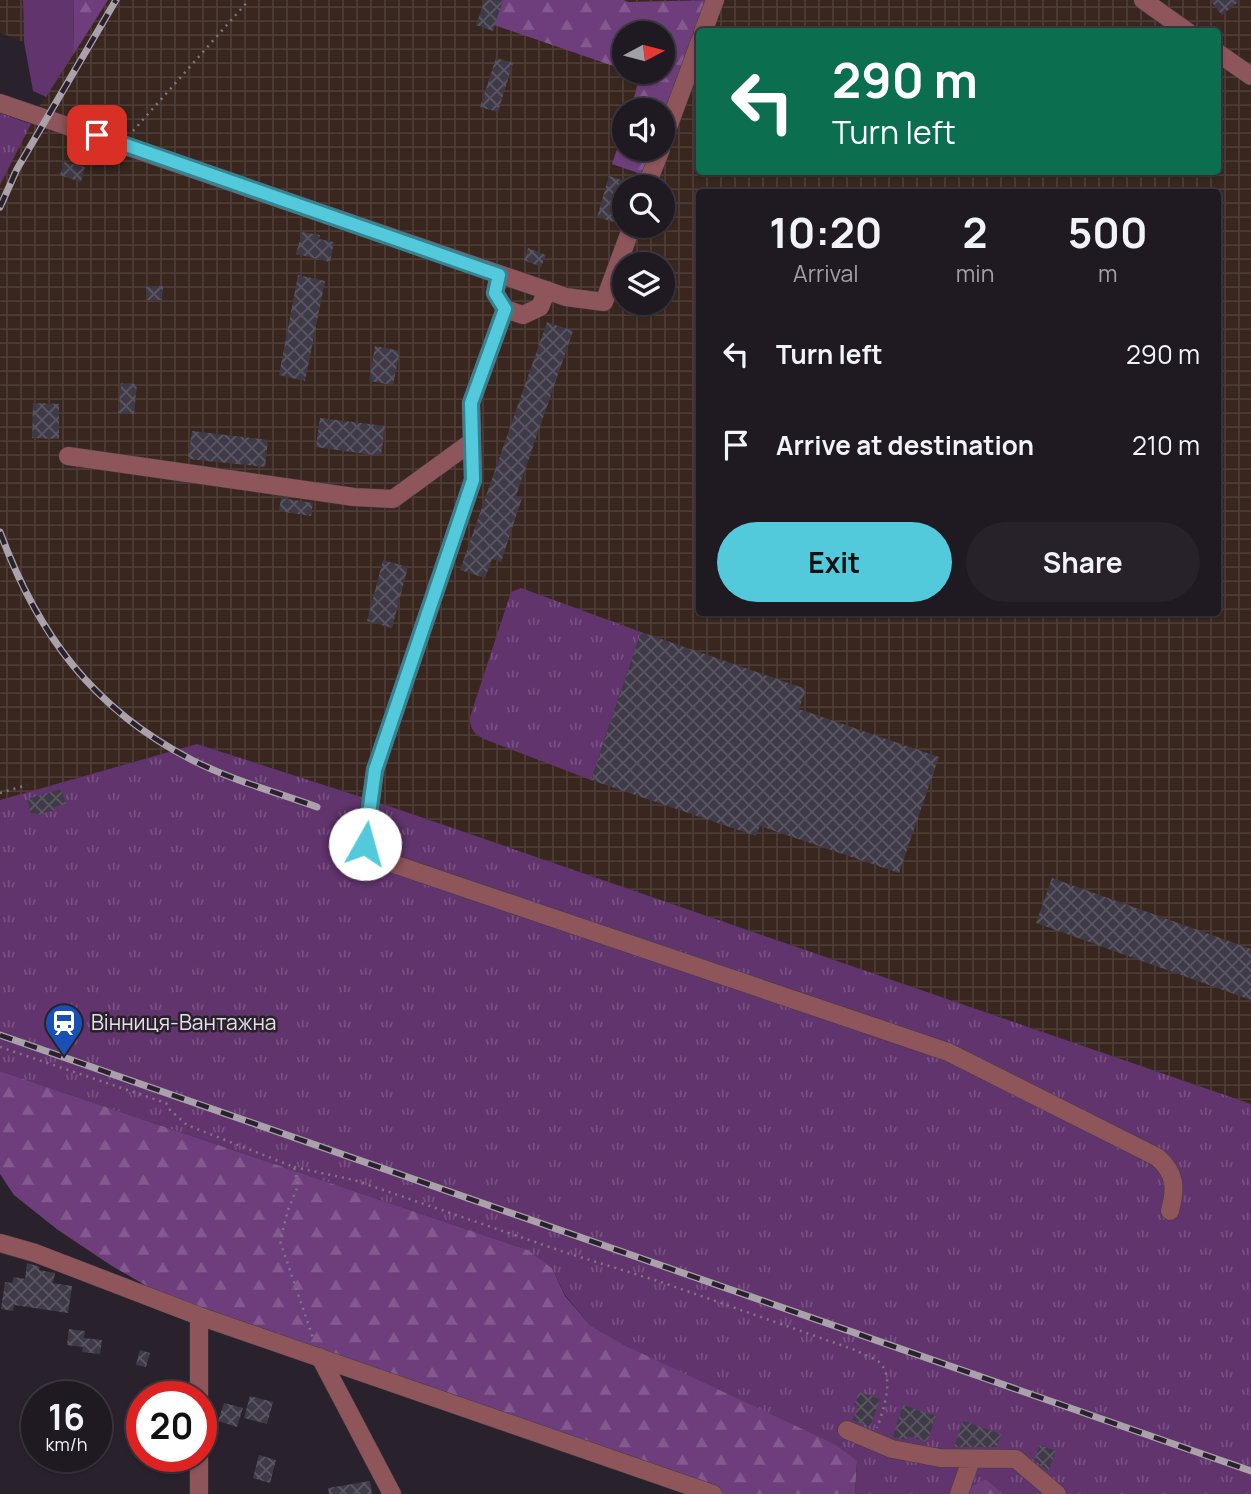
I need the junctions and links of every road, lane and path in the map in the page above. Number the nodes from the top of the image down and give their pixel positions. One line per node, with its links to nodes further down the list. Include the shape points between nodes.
1 (249, 0): 11 (path)
2 (715, 0): 4 (street)
3 (1143, 0): 5 (street)
4 (705, 28)
5 (1182, 28)
6 (696, 52): 10 (street)
7 (1221, 55): 8 (street)
8 (1251, 76)
9 (0, 103): 11 (street)
10 (675, 109)
11 (122, 144): 13 (street)
12 (628, 238): 14 (street, via 604,302)
13 (499, 275): 14 (street); 15 (street, via 495,293)
14 (547, 290): 15 (street, via 540,307 523,315)
15 (505, 309): 16 (street, via 471,403)
16 (470, 443): 17 (street, via 393,499); 22 (street, via 473,480 375,770 365,844 385,861 948,1052 1157,1157 1173,1178)
17 (68, 456)
18 (27, 785): 19 (path)
19 (0, 793)
20 (0, 1047): 21 (path, via 166,1103 187,1125)
21 (294, 1167): 25 (path, via 298,1186 280,1241); 28 (path, via 367,1184 855,1350 880,1363 884,1371 887,1399)
22 (1170, 1211)
23 (0, 1243): 24 (street)
24 (199, 1316): 25 (street); 26 (street)
25 (320, 1357): 31 (street); 33 (street)
26 (199, 1381)
27 (847, 1430): 28 (street)
28 (873, 1441): 29 (street, via 892,1450)
29 (971, 1460): 35 (street); 36 (street, via 1016,1459)
30 (200, 1472): 32 (street)
31 (690, 1490): 34 (street)
32 (200, 1494)
33 (392, 1494)
34 (713, 1494)
35 (960, 1494)
36 (1057, 1494)

